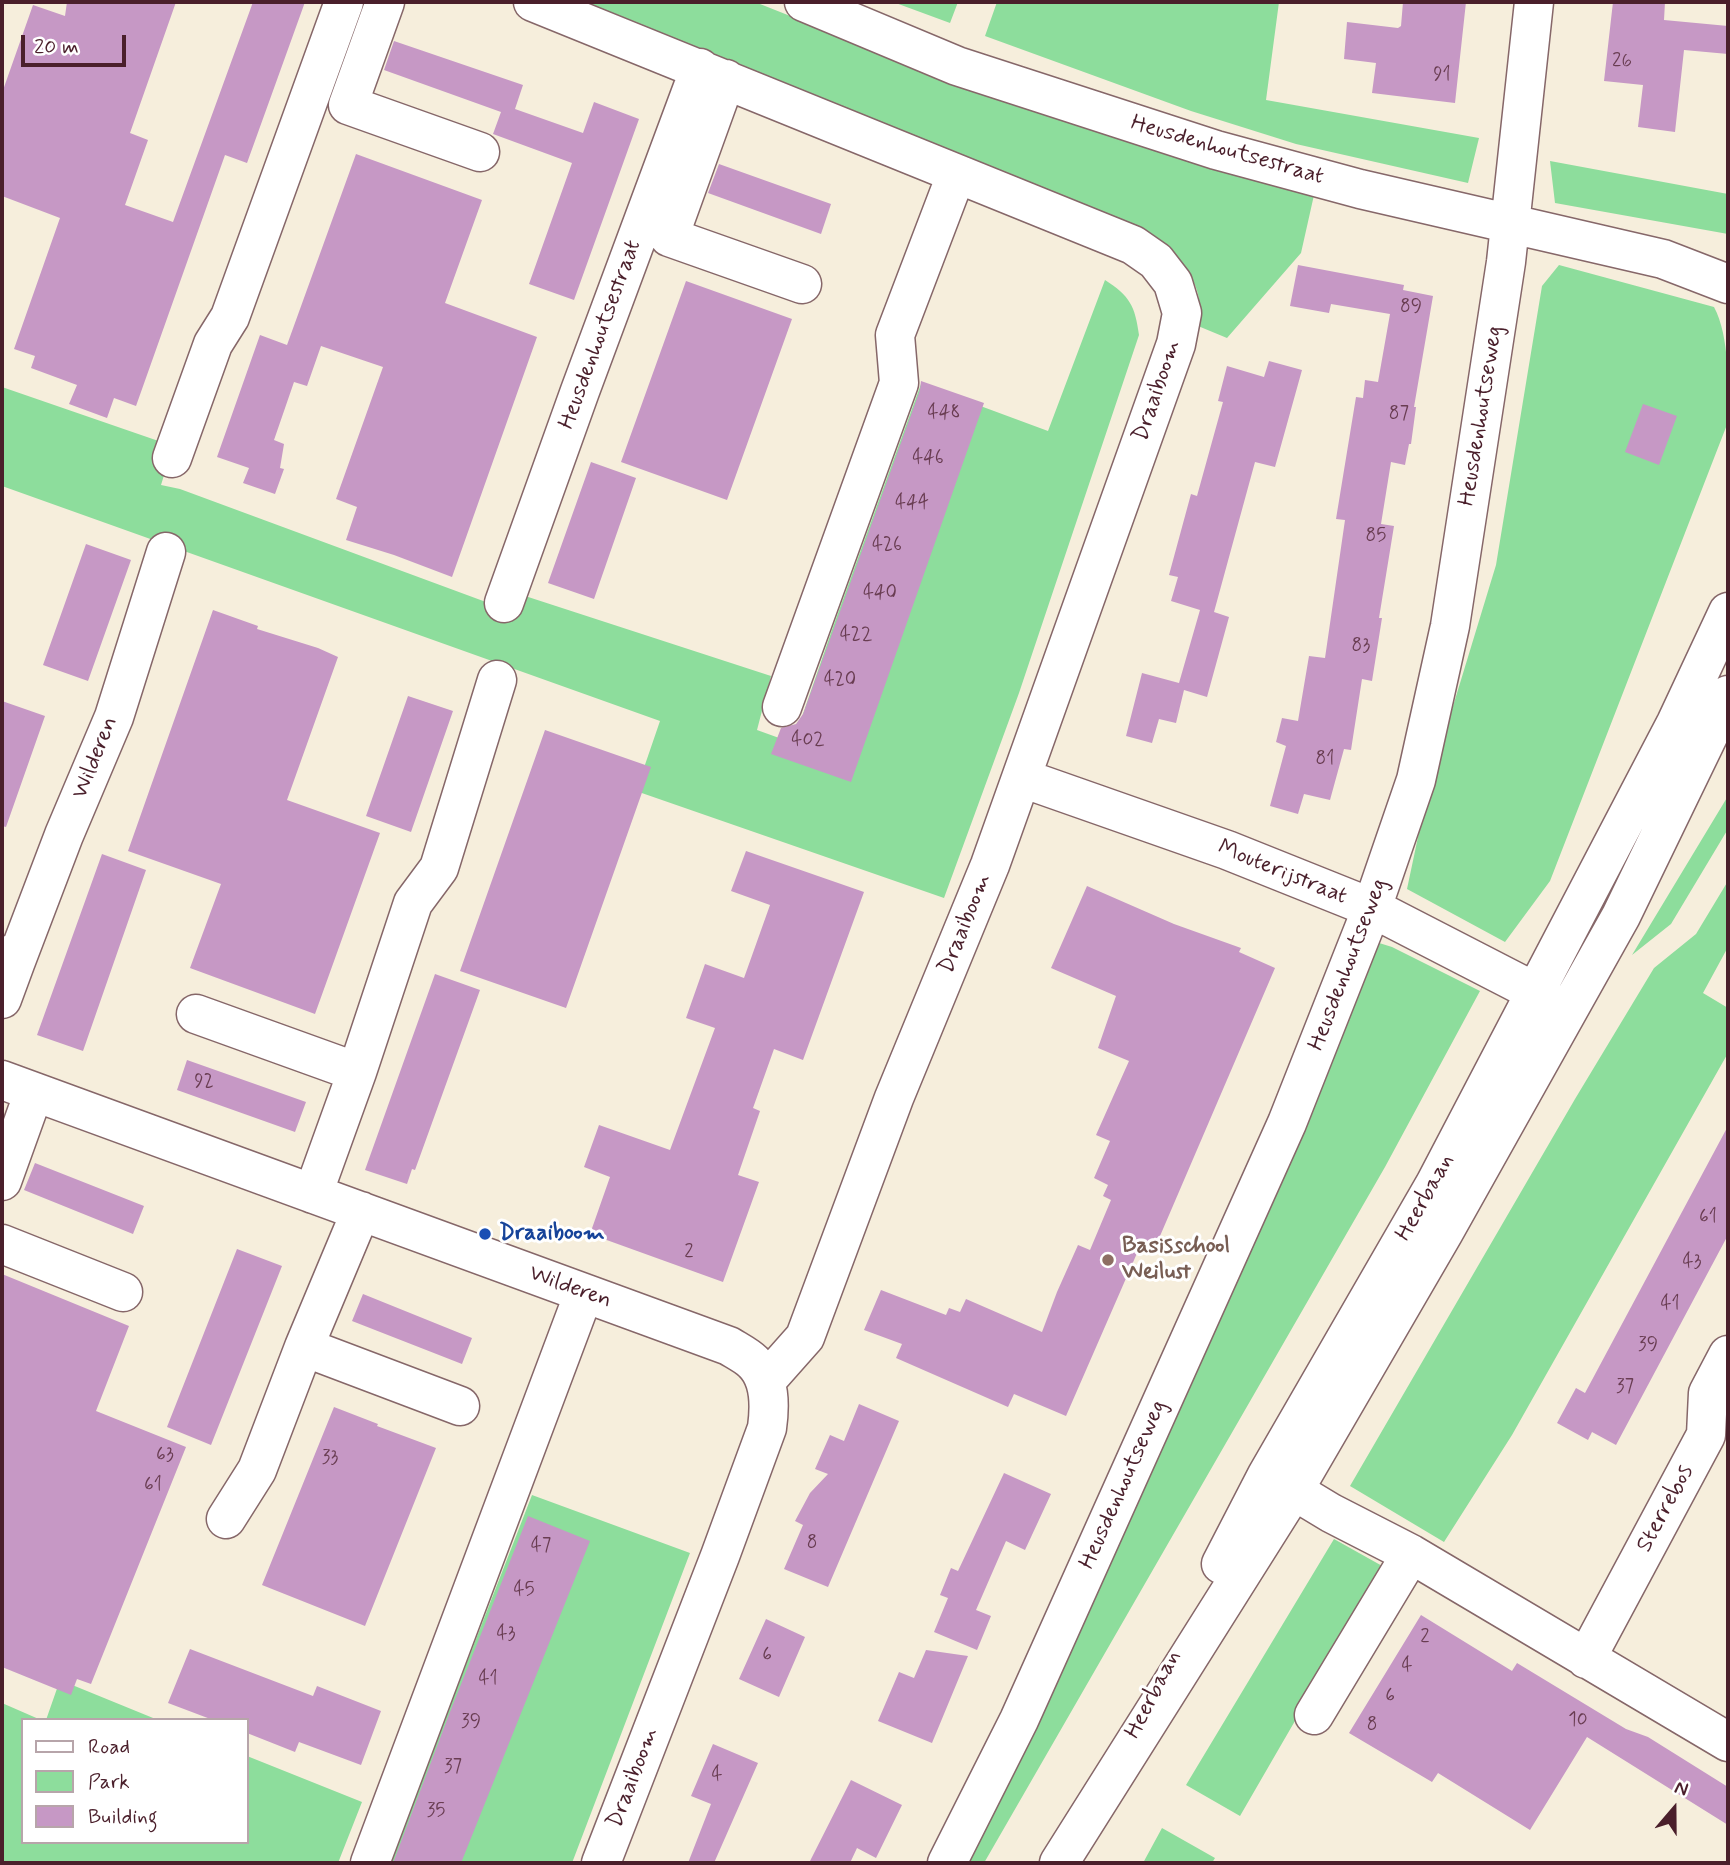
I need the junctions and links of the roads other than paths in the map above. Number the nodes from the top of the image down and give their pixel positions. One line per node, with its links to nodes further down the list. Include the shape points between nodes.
1 (344, 2): 14 (street, via 230,317 213,344)
2 (385, 2): 7 (street, via 348,105)
3 (533, 2): 6 (street)
4 (804, 2): 9 (street, Heusdenhoutsestraat, via 957,66 1158,132)
5 (1534, 2): 9 (street, Heusdenhoutseweg)
6 (713, 73): 8 (street); 12 (street, via 668,237); 16 (street, Heusdenhoutsestraat)
7 (480, 152)
8 (956, 175): 20 (street, via 895,335 899,383); 21 (street, Draaiboom, via 1133,245 1156,261 1173,283 1182,313 1176,344)
9 (1511, 226): 10 (street, Heusdenhoutsestraat); 22 (street, Heusdenhoutseweg, via 1450,626 1416,780)
10 (1663, 259): 11 (street, Heusdenhoutsestraat); 13 (street, Heusdenhoutsestraat)
11 (1728, 260)
12 (802, 284)
13 (1728, 284)
14 (172, 458)
15 (166, 552): 23 (street, Wilderen, via 114,717)
16 (504, 603)
17 (1728, 612): 25 (street, Heerbaan)
18 (497, 680): 27 (street, via 439,868 413,903)
19 (1728, 695): 25 (street, Heerbaan, via 1621,916)
20 (782, 707)
21 (1022, 778): 22 (street, Mouterijstraat, via 1227,850); 37 (street, Draaiboom, via 894,1098 805,1337)
22 (1372, 908): 25 (street, Mouterijstraat); 47 (street, Heusdenhoutseweg, via 1281,1135 1019,1720)
23 (9, 958): 24 (street, Wilderen)
24 (2, 999)
25 (1552, 1003): 39 (street, Heerbaan)
26 (196, 1014): 27 (street)
27 (357, 1072): 30 (street)
28 (18, 1086): 29 (street, Wilderen); 30 (street, Wilderen)
29 (2, 1181)
30 (313, 1194): 31 (street, Wilderen)
31 (361, 1212): 34 (street, Wilderen); 35 (street)
32 (2, 1244): 33 (street)
33 (123, 1292)
34 (584, 1293): 37 (street, Wilderen, via 729,1346 754,1363); 45 (street)
35 (304, 1347): 38 (street); 40 (street, via 257,1469)
36 (1728, 1356): 42 (street, Sterrebos, via 1708,1393 1706,1435)
37 (766, 1381): 46 (street, Draaiboom, via 766,1428)
38 (460, 1406)
39 (1280, 1482): 41 (street); 48 (street, Heerbaan)
40 (226, 1519)
41 (1411, 1554): 42 (street); 43 (street)
42 (1586, 1658): 44 (street)
43 (1314, 1715)
44 (1728, 1742)
45 (370, 1863)
46 (601, 1863)
47 (947, 1863)
48 (1059, 1863)

